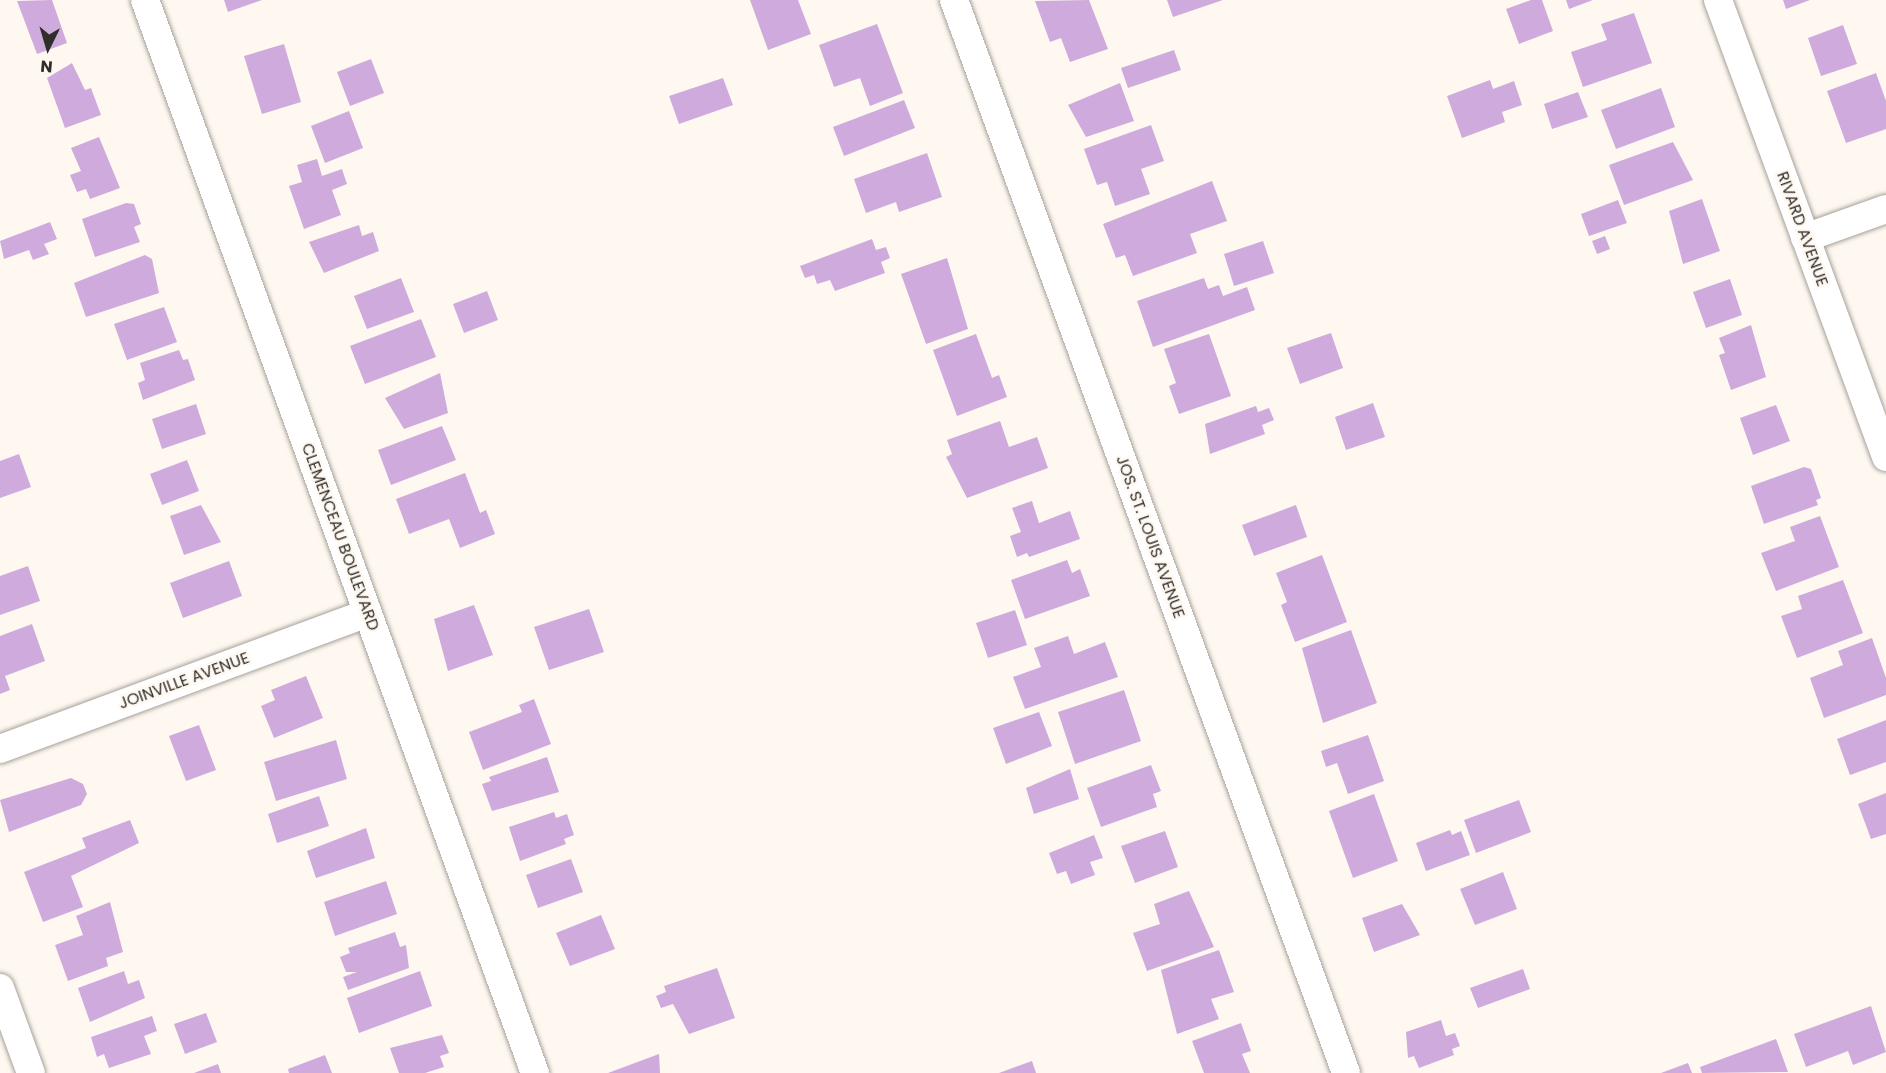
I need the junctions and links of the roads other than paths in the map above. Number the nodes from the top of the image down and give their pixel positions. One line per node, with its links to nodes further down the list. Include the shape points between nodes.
1 (145, 0): 7 (street, CLEMENCEAU BOULEVARD)
2 (954, 0): 12 (street, JOS. ST. LOUIS AVENUE)
3 (1718, 0): 5 (street, RIVARD AVENUE)
4 (1886, 209): 5 (street)
5 (1805, 238): 6 (street, RIVARD AVENUE)
6 (1886, 458)
7 (368, 613): 8 (street, JOINVILLE AVENUE); 11 (street, CLEMENCEAU BOULEVARD)
8 (0, 749)
9 (0, 988): 10 (street)
10 (31, 1073)
11 (535, 1073)
12 (1346, 1073)

